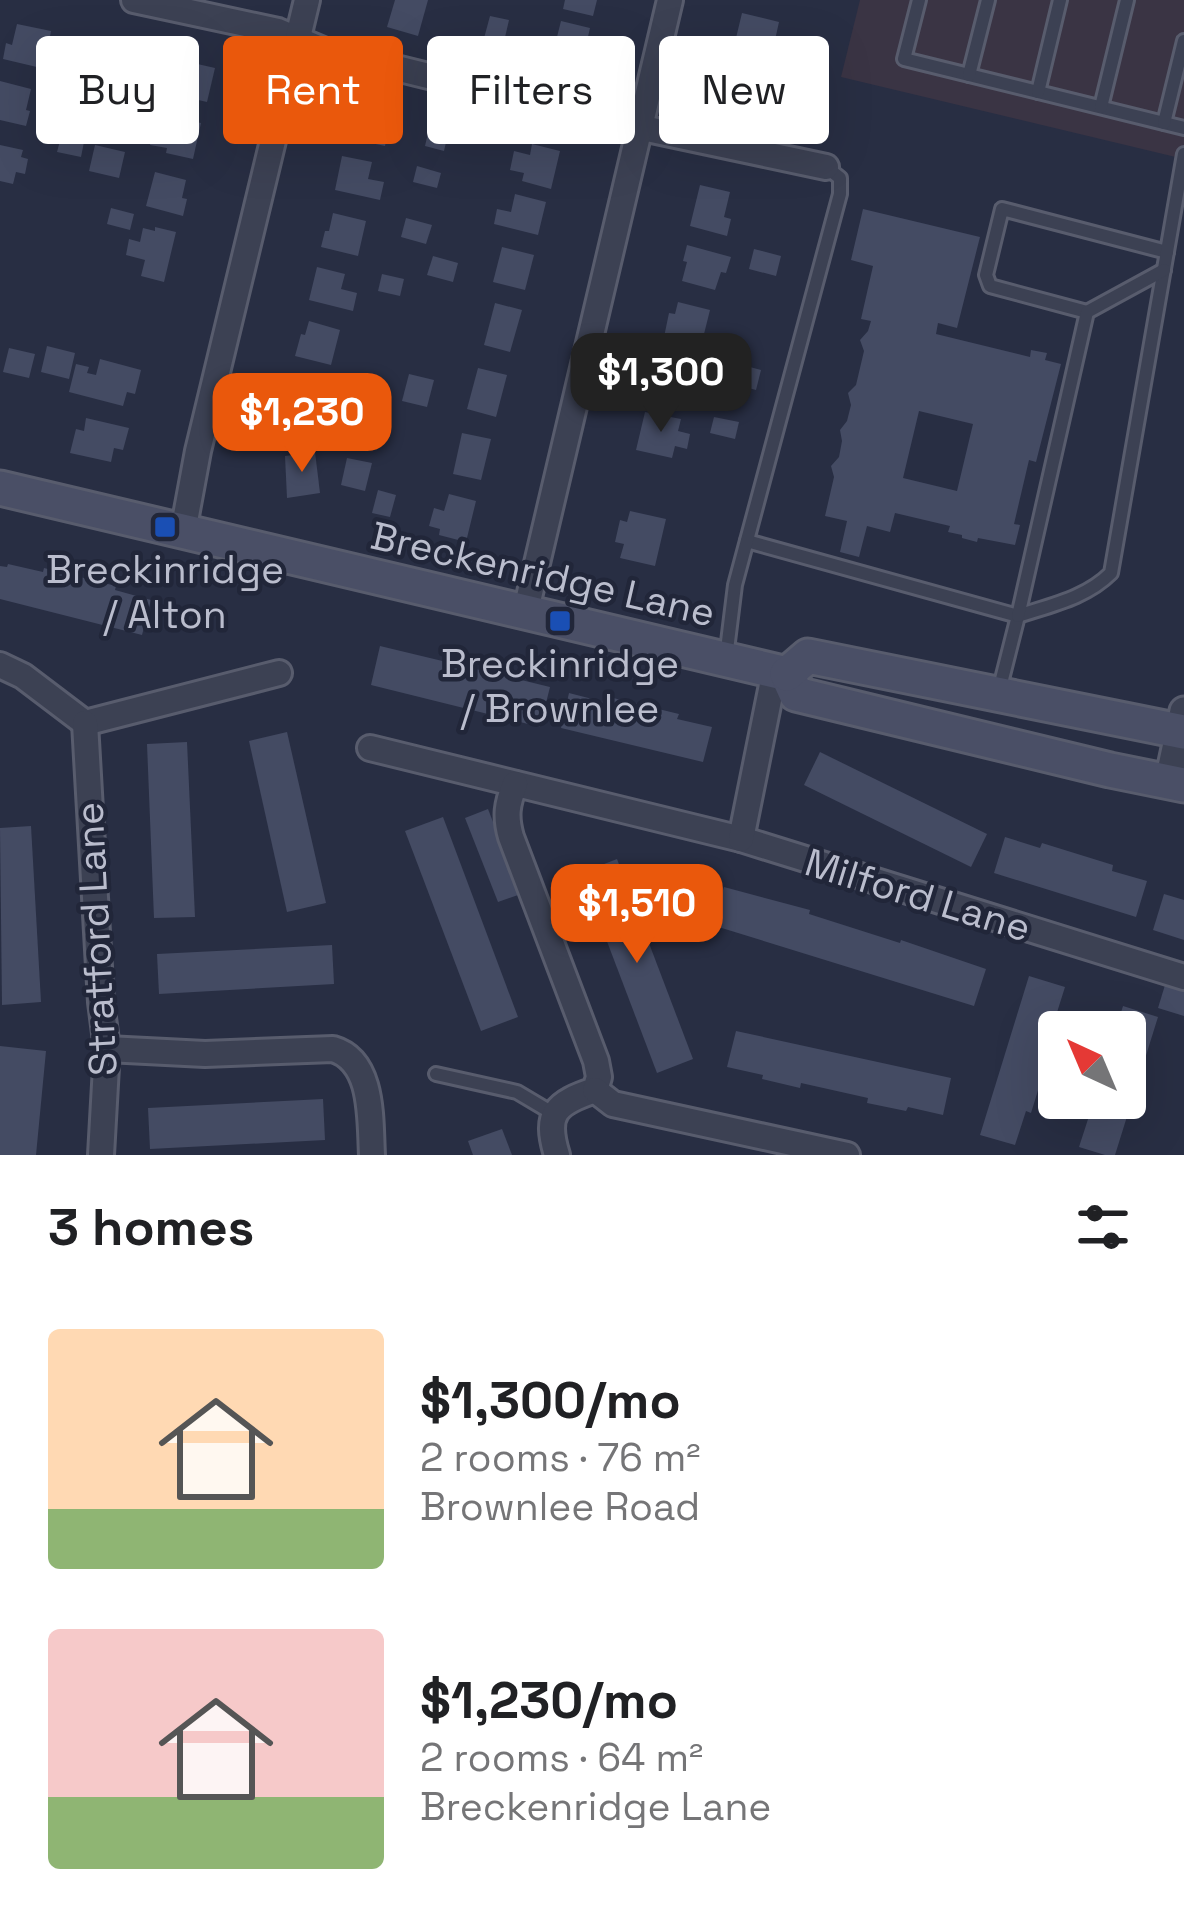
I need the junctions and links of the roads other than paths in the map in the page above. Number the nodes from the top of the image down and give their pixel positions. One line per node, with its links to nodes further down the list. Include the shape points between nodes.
1 (134, 0): 8 (street)
2 (307, 0): 9 (street)
3 (670, 0): 17 (street)
4 (919, 0): 12 (lane, via 904,59)
5 (988, 0): 12 (lane)
6 (1060, 0): 14 (lane)
7 (1127, 0): 15 (lane)
8 (289, 36)
9 (299, 36)
10 (1184, 41): 13 (lane)
11 (403, 69): 17 (street)
12 (969, 75): 14 (lane)
13 (1179, 86): 16 (lane)
14 (1038, 92): 15 (lane)
15 (1101, 107): 16 (lane)
16 (1164, 123): 18 (lane)
17 (640, 127): 21 (street); 28 (street)
18 (1184, 128)
19 (273, 144): 26 (street)
20 (1184, 154): 22 (lane)
21 (826, 167): 27 (lane, via 840,178 840,194)
22 (1167, 252): 23 (lane); 24 (lane, via 1002,209 990,286)
23 (1164, 270): 24 (lane); 29 (lane, via 1111,573 1080,595)
24 (1087, 312): 29 (lane)
25 (0, 488): 26 (main road, Breckenridge Lane)
26 (184, 532): 28 (main road, Breckenridge Lane)
27 (747, 542): 29 (lane); 30 (lane)
28 (525, 614): 30 (main road, Breckenridge Lane)
29 (1018, 616): 34 (lane)
30 (725, 659): 32 (main road, Breckenridge Lane)
31 (0, 665): 35 (street)
32 (781, 672): 34 (main road, Breckenridge Lane, via 808,656); 38 (main road, Breckenridge Lane, via 796,694); 40 (street)
33 (279, 673): 35 (street)
34 (998, 694): 36 (main road, Breckenridge Lane)
35 (85, 723): 42 (street, Stratford Lane)
36 (1183, 724): 38 (street)
37 (370, 748): 39 (street, Milford Lane)
38 (1176, 783)
39 (515, 784): 40 (street, Milford Lane); 44 (street, via 506,818 596,1061)
40 (741, 839): 41 (street, Milford Lane)
41 (1184, 977)
42 (107, 1049): 46 (street, Stratford Lane); 47 (street, via 344,1052 366,1086)
43 (436, 1074): 45 (lane, via 517,1092)
44 (595, 1090): 45 (street); 49 (street, via 613,1104)
45 (554, 1114): 48 (street)
46 (101, 1155)
47 (372, 1155)
48 (557, 1155)
49 (847, 1155)

